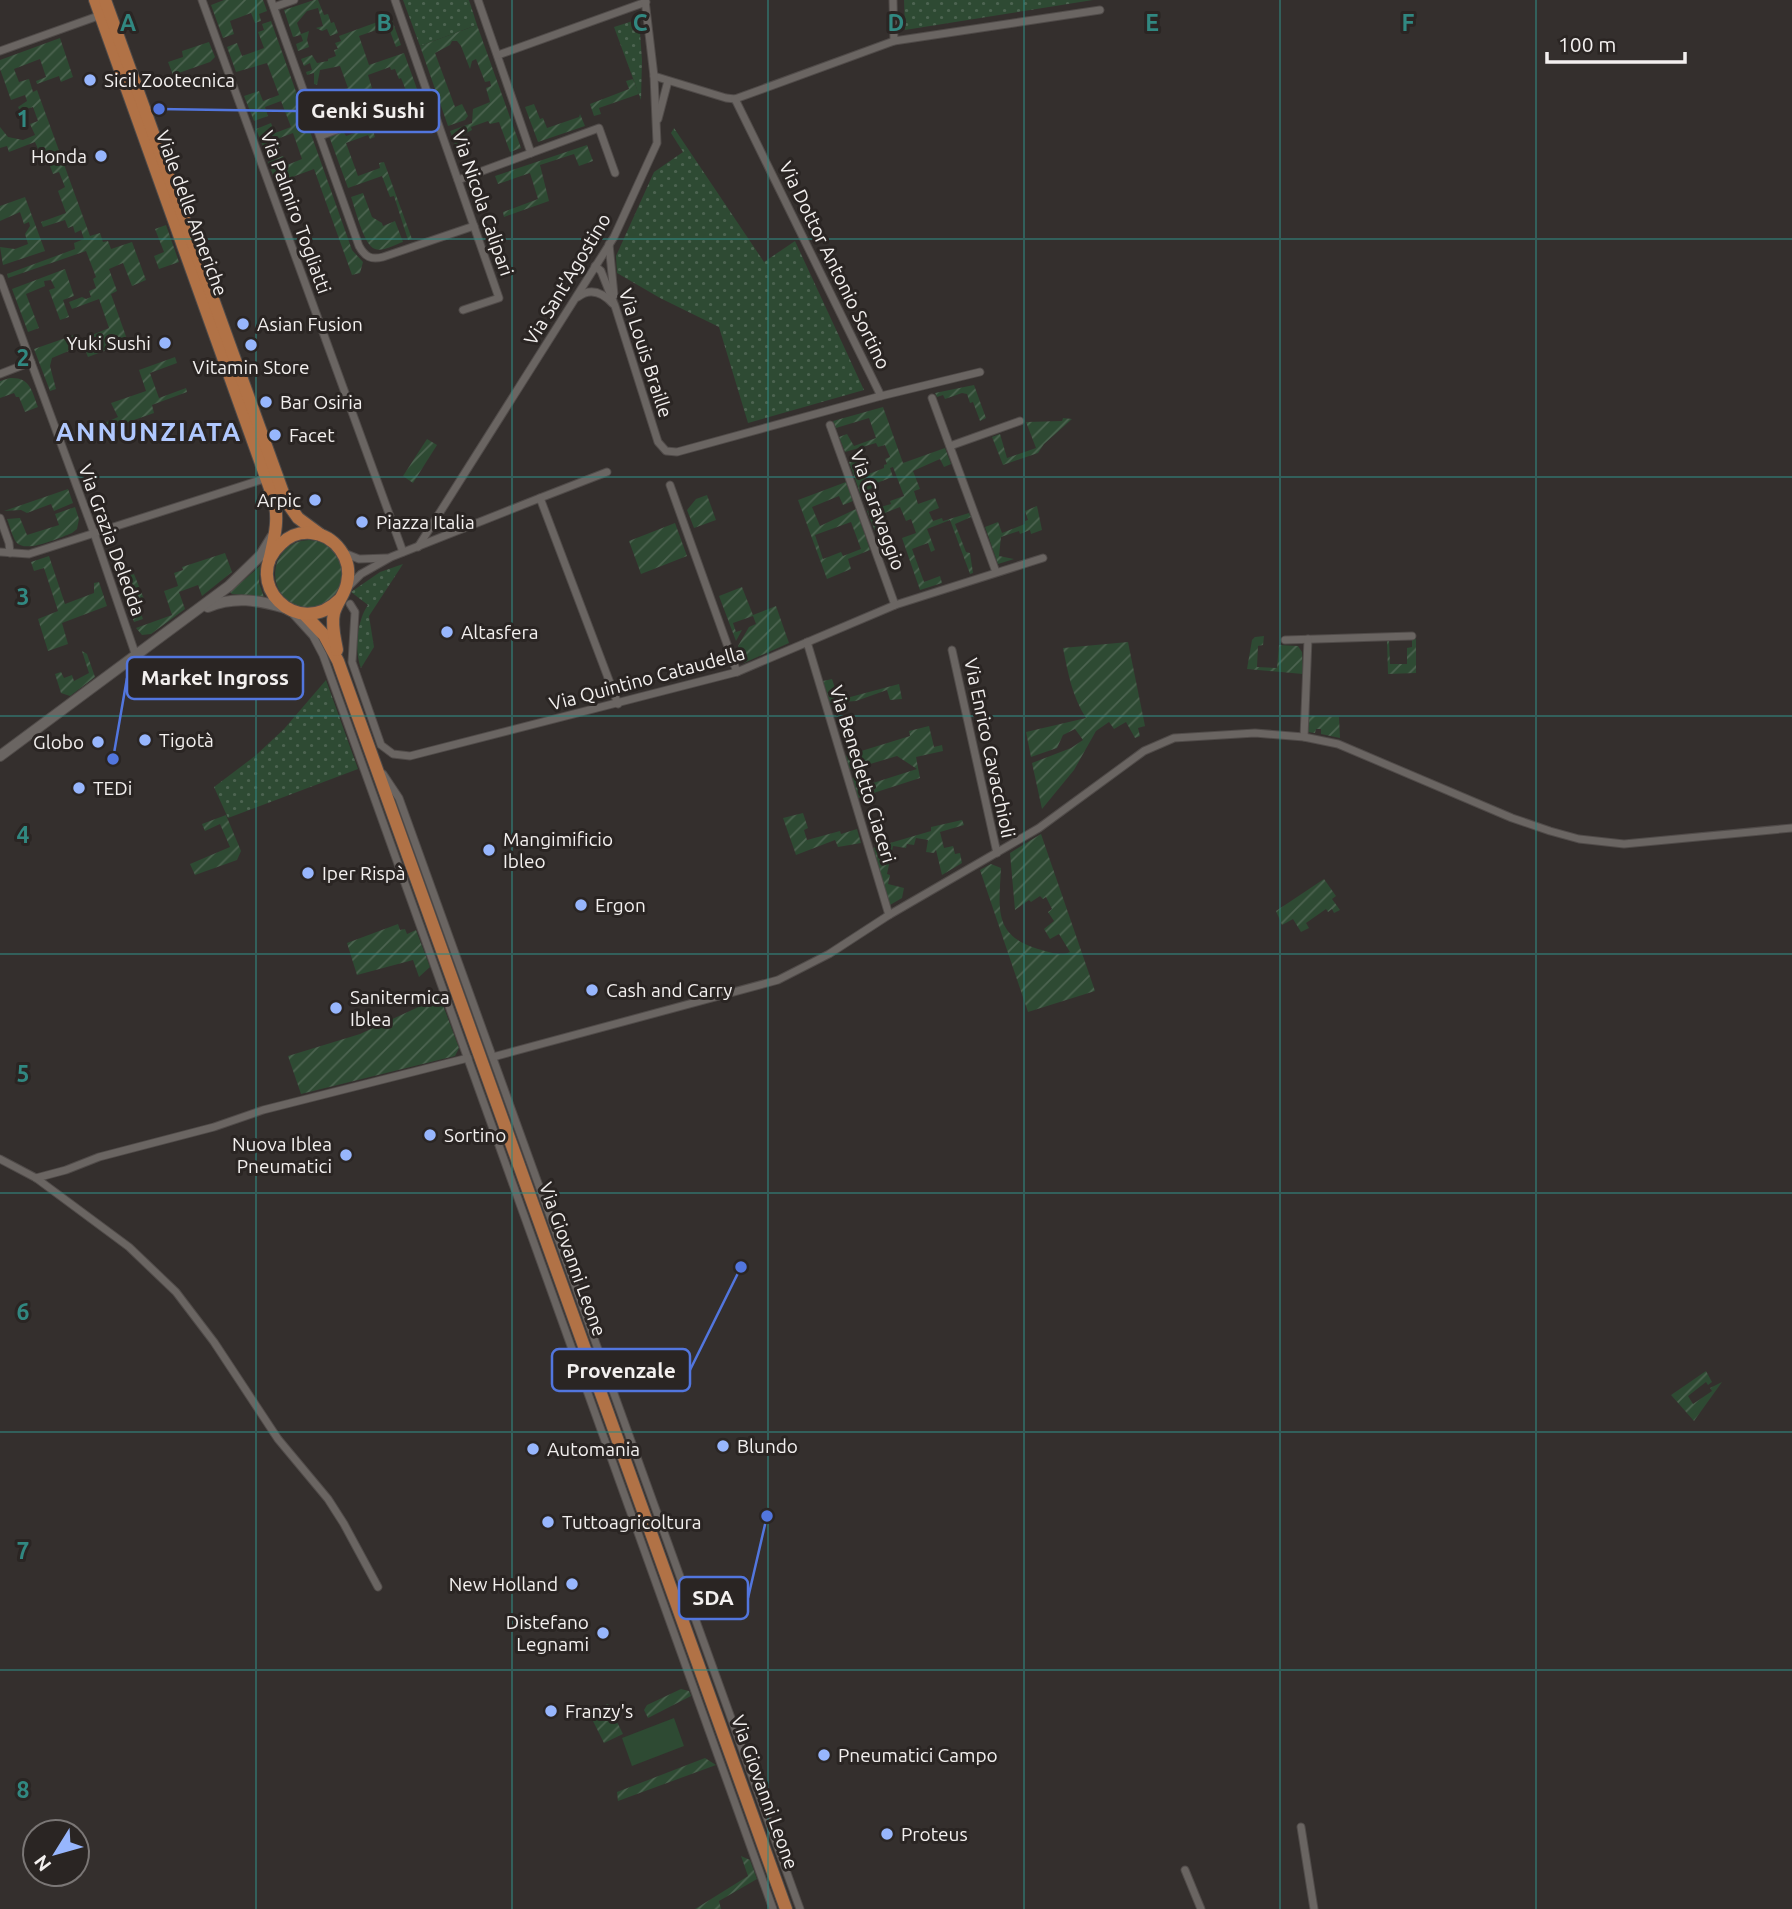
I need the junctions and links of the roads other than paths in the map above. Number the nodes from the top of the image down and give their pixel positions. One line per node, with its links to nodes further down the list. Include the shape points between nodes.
1 (95, 0): 11 (main road, Viale delle Americhe)
2 (105, 0): 46 (main road, Viale delle Americhe, via 286,501 298,518)
3 (202, 0): 51 (street, Via Palmiro Togliatti)
4 (294, 0): 9 (street)
5 (395, 0): 17 (street, Via Nicola Calipari)
6 (478, 0): 14 (street)
7 (893, 0): 12 (street)
8 (645, 1): 14 (street); 15 (street, Via Sant'Agostino)
9 (272, 4): 20 (street)
10 (1100, 10): 12 (street)
11 (101, 15): 13 (street); 41 (main road, Viale delle Americhe)
12 (894, 41): 18 (street)
13 (0, 51)
14 (498, 55): 21 (street)
15 (654, 76): 16 (street); 19 (street, Via Sant'Agostino)
16 (668, 80): 18 (street); 19 (street)
17 (429, 96): 20 (street); 23 (street, Via Nicola Calipari)
18 (735, 99): 34 (street, Via Dottor Antonio Sortino)
19 (657, 123): 25 (street, Via Sant'Agostino, via 657,143)
20 (320, 136): 24 (street, via 359,246 369,257 383,257)
21 (531, 153): 22 (street, via 599,128); 23 (street)
22 (615, 173)
23 (458, 180): 24 (street, Via Nicola Calipari)
24 (474, 226): 30 (street, Via Nicola Calipari, via 499,298)
25 (609, 244): 26 (street, Via Sant'Agostino); 29 (street)
26 (596, 266): 28 (street, Via Sant'Agostino); 29 (street, Via Louis Braille)
27 (0, 278): 31 (street, Via Grazia Deledda)
28 (572, 302): 29 (street, via 583,293 596,292); 48 (street, Via Sant'Agostino)
29 (615, 306): 39 (street, Via Louis Braille, via 658,442)
30 (463, 310)
31 (31, 362): 33 (street); 45 (street, Via Grazia Deledda)
32 (980, 372): 34 (street)
33 (0, 374)
34 (881, 396): 39 (street, Via Dottor Antonio Sortino, via 677,452)
35 (932, 398): 38 (street)
36 (1020, 421): 38 (street)
37 (831, 425): 57 (street, Via Caravaggio)
38 (950, 446): 55 (street)
39 (666, 451)
40 (607, 472): 43 (street)
41 (267, 478): 45 (street); 47 (main road, Viale delle Americhe, via 276,505)
42 (670, 485): 68 (street)
43 (540, 498): 48 (street); 69 (street)
44 (0, 518): 52 (street)
45 (94, 533): 52 (street, via 29,554); 66 (street, Via Grazia Deledda)
46 (321, 535): 47 (main road, via 301,534); 49 (main road)
47 (272, 547): 58 (main road, via 268,582); 60 (main road)
48 (418, 547): 51 (street)
49 (342, 551): 53 (street, via 359,559); 56 (main road, via 348,570)
50 (0, 552): 52 (street)
51 (402, 552): 53 (street)
52 (10, 553)
53 (391, 557): 56 (street, via 361,574)
54 (1043, 558): 55 (street, Via Quintino Cataudella)
55 (996, 572): 57 (street, Via Quintino Cataudella)
56 (345, 597): 59 (main road, via 324,611); 67 (main road, via 334,612 332,626); 69 (street, Via Quintino Cataudella, via 355,612 352,662 382,744 393,754 410,756)
57 (895, 605): 64 (street, Via Quintino Cataudella)
58 (288, 609): 59 (main road); 60 (main road, via 230,600); 77 (street, via 313,636 323,655)
59 (304, 614): 67 (main road, via 324,635)
60 (190, 616): 66 (main road)
61 (1412, 636): 62 (street)
62 (1308, 639): 63 (street); 70 (street)
63 (1286, 640)
64 (807, 642): 68 (street, Via Quintino Cataudella); 75 (street, Via Benedetto Ciaceri)
65 (952, 650): 74 (street, Via Enrico Cavacchioli)
66 (136, 656): 71 (main road)
67 (338, 661): 72 (main road, Via Giovanni Leone)
68 (737, 672): 69 (street, Via Quintino Cataudella)
69 (618, 704)
70 (1304, 737): 73 (street, via 1338,744 1512,818 1579,839 1624,844); 74 (street, via 1229,734 1158,743)
71 (0, 755)
72 (375, 765): 76 (street, via 399,798); 84 (main road, Via Giovanni Leone)
73 (1792, 828)
74 (996, 853): 75 (street)
75 (889, 915): 76 (street, via 778,980)
76 (494, 1057): 85 (street)
77 (468, 1058): 79 (street, via 264,1110); 83 (street)
78 (0, 1159): 79 (street)
79 (36, 1178): 80 (street, via 129,1247 176,1292 278,1438 328,1499)
80 (378, 1587)
81 (1301, 1827): 87 (street)
82 (1185, 1870): 86 (street)
83 (773, 1909)
84 (786, 1909)
85 (800, 1909)
86 (1201, 1909)
87 (1314, 1909)

